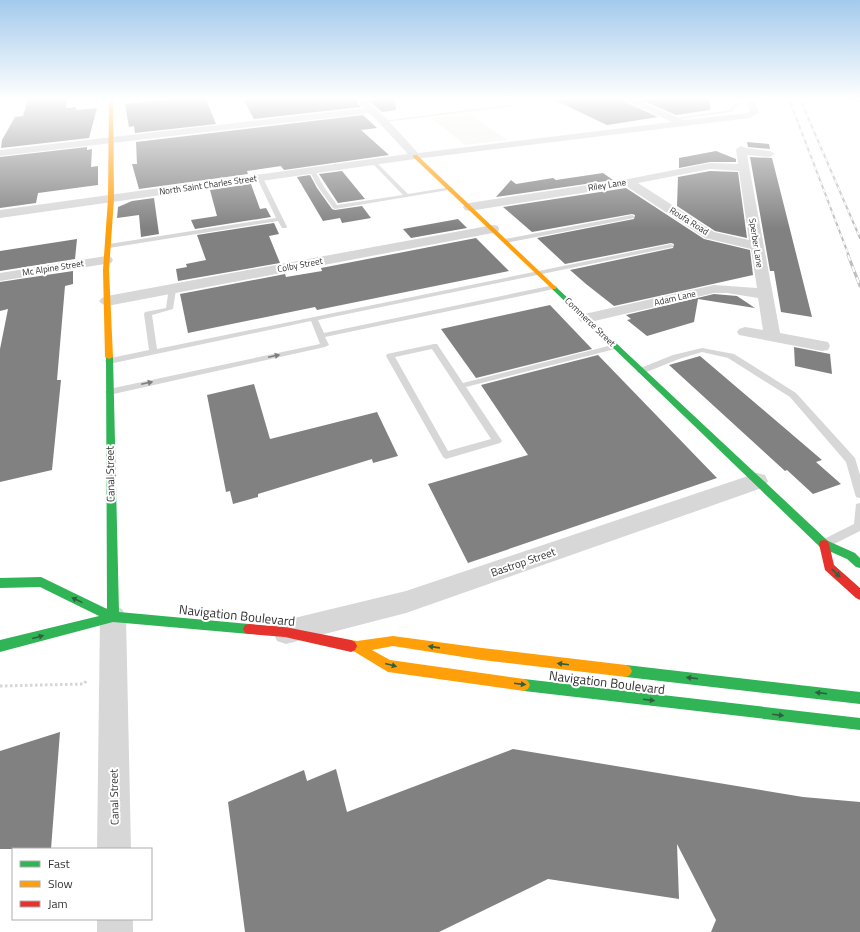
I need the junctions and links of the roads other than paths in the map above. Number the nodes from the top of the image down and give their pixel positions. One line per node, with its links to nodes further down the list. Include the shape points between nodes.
1 (91, 142): 5 (street)
2 (112, 142): 15 (street, Canal Street)
3 (403, 142): 7 (street, Commerce Street)
4 (516, 142): 7 (street, North Saint Charles Street)
5 (0, 153)
6 (770, 154): 9 (street, Sperber Lane, via 741,150)
7 (415, 156): 8 (street, North Saint Charles Street); 13 (street, Commerce Street)
8 (374, 162): 10 (street, North Saint Charles Street); 14 (lane)
9 (744, 168): 12 (street, Riley Lane, via 710,166); 25 (street, Sperber Lane)
10 (312, 170): 11 (street, North Saint Charles Street); 14 (lane, via 335,207)
11 (260, 178): 15 (street, North Saint Charles Street); 19 (lane)
12 (628, 182): 16 (street, Riley Lane); 25 (street, Roufa Road, via 710,234)
13 (451, 189): 14 (lane); 16 (street, Commerce Street)
14 (407, 196)
15 (111, 199): 17 (street, North Saint Charles Street); 23 (street, Canal Street)
16 (469, 207): 21 (street, Commerce Street)
17 (0, 214)
18 (632, 217): 22 (lane)
19 (279, 219): 20 (lane); 23 (lane)
20 (284, 227)
21 (493, 229): 22 (street, Commerce Street); 30 (street, Colby Street)
22 (505, 241): 27 (street, Commerce Street)
23 (109, 246): 26 (street, Canal Street)
24 (671, 246): 27 (lane)
25 (757, 246): 31 (street, Sperber Lane)
26 (106, 260): 28 (street, Mc Alpine Street); 32 (street, Canal Street)
27 (538, 272): 29 (street, Commerce Street); 33 (lane)
28 (0, 277)
29 (554, 288): 34 (street, Commerce Street); 36 (lane)
30 (172, 290): 32 (street, Colby Street); 40 (lane, via 169,309 148,314)
31 (765, 294): 34 (street, Adam Lane, via 714,289); 37 (street, Sperber Lane)
32 (107, 301): 41 (street, Canal Street)
33 (313, 318): 36 (lane); 40 (lane)
34 (586, 318): 38 (street, Commerce Street)
35 (745, 332): 37 (street)
36 (320, 336): 44 (lane, one-way to 36, via 325,345)
37 (772, 336): 39 (street)
38 (616, 346): 42 (street, Commerce Street); 43 (lane)
39 (822, 346)
40 (153, 352): 41 (lane)
41 (109, 361): 44 (street, Canal Street)
42 (641, 371): 45 (street, Commerce Street); 46 (lane, via 702,350 730,356 793,395 851,462)
43 (461, 386): 43 (lane, via 498,441 446,456 390,356 434,346)
44 (109, 392): 52 (street, Canal Street)
45 (757, 481): 48 (street, Commerce Street); 53 (street, Bastrop Street, via 406,602)
46 (860, 494)
47 (860, 507): 48 (lane, via 859,526)
48 (824, 544): 49 (street, Commerce Street, via 851,556); 51 (street, one-way to 51, via 829,566)
49 (860, 564)
50 (0, 583): 52 (street, Navigation Boulevard, one-way to 50, via 41,582)
51 (860, 595)
52 (113, 617): 53 (street, Navigation Boulevard); 54 (street, Navigation Boulevard, one-way to 52); 58 (street, Canal Street)
53 (285, 632): 55 (street, Navigation Boulevard)
54 (0, 646)
55 (357, 647): 56 (street, Navigation Boulevard, one-way to 55, via 482,654 393,641); 57 (street, Navigation Boulevard, one-way to 57, via 388,666)
56 (860, 698)
57 (860, 724)
58 (114, 848)
59 (115, 920): 60 (street)
60 (115, 932)

